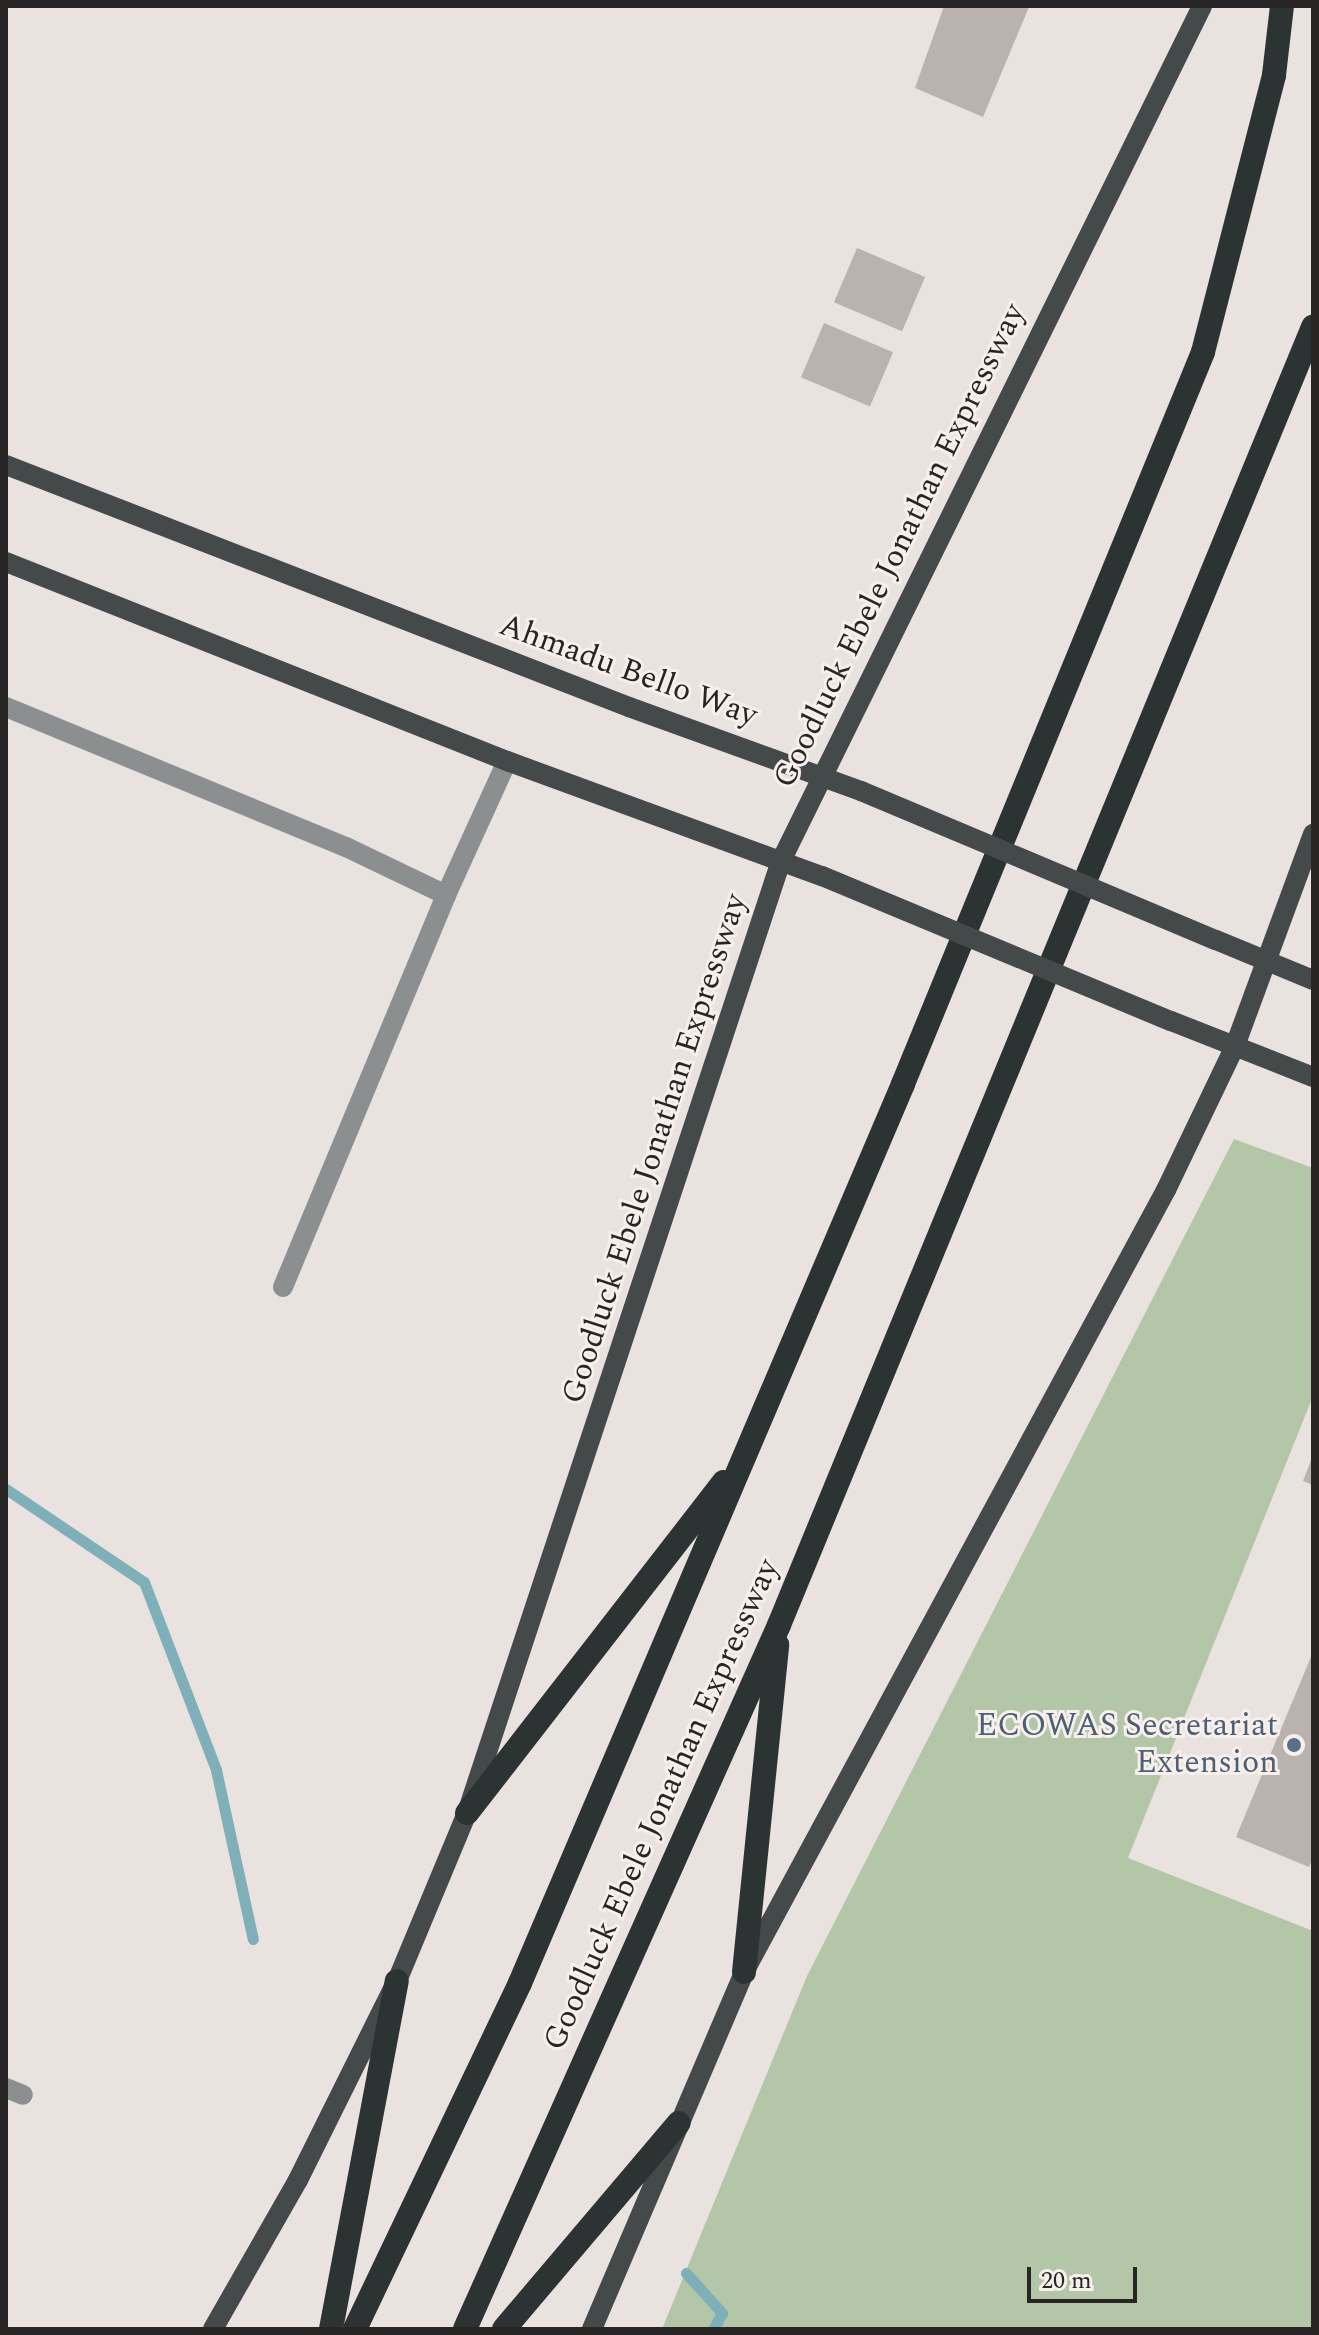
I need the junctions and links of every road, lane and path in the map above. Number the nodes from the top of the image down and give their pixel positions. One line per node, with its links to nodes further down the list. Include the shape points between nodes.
1 (1202, 6): 8 (main road, Goodluck Ebele Jonathan Expressway)
2 (1282, 6): 17 (highway, Goodluck Ebele Jonathan Expressway, via 1274,75 1203,352)
3 (1313, 327): 18 (highway, Goodluck Ebele Jonathan Expressway)
4 (6, 465): 8 (main road, Ahmadu Bello Way, via 629,707)
5 (6, 562): 7 (main road)
6 (6, 707): 11 (lane, via 346,847)
7 (507, 761): 10 (main road); 11 (lane)
8 (822, 774): 10 (main road, Goodluck Ebele Jonathan Expressway); 12 (main road, Ahmadu Bello Way, bridge)
9 (1313, 834): 12 (main road)
10 (781, 861): 14 (main road, bridge); 19 (main road, Goodluck Ebele Jonathan Expressway)
11 (446, 895): 16 (lane)
12 (1269, 962): 13 (main road, Ahmadu Bello Way); 14 (main road)
13 (1313, 980)
14 (1235, 1046): 15 (main road); 20 (main road, via 1166,1190)
15 (1313, 1077)
16 (283, 1287)
17 (745, 1455): 19 (highway); 25 (highway, Goodluck Ebele Jonathan Expressway, via 520,1983)
18 (779, 1625): 20 (highway); 26 (highway, Goodluck Ebele Jonathan Expressway)
19 (467, 1813): 21 (main road, Goodluck Ebele Jonathan Expressway)
20 (744, 1972): 22 (main road)
21 (397, 1981): 23 (main road, Goodluck Ebele Jonathan Expressway, via 298,2180); 24 (highway)
22 (679, 2123): 27 (highway); 28 (main road)
23 (213, 2329)
24 (331, 2329)
25 (355, 2329)
26 (465, 2329)
27 (504, 2329)
28 (592, 2329)

